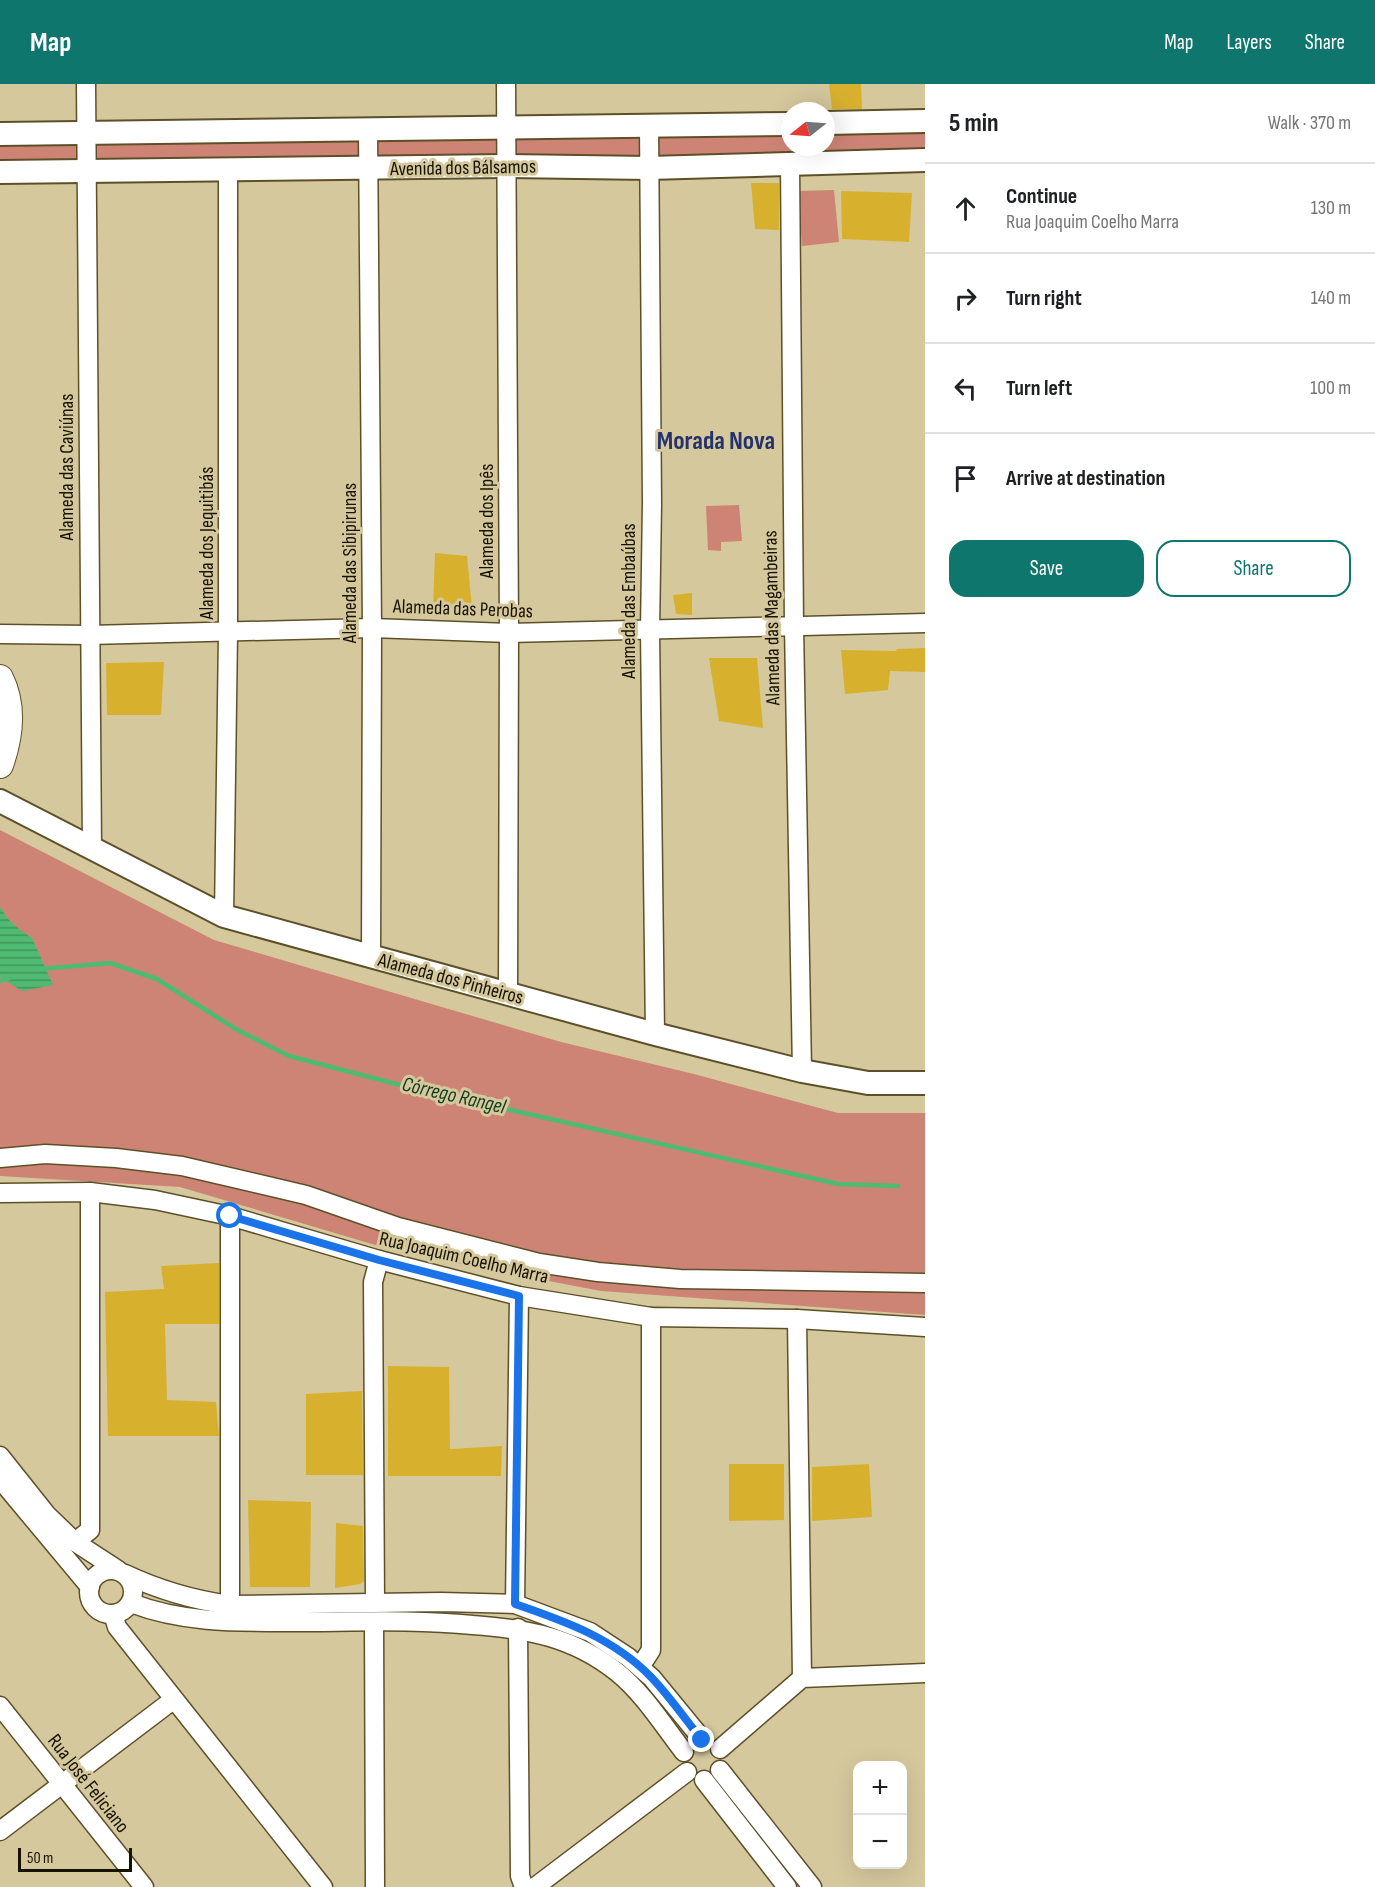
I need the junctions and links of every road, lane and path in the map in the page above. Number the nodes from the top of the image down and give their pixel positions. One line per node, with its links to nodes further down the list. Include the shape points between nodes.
1 (86, 84): 9 (street, Alameda das Caviúnas)
2 (506, 84): 7 (street, Alameda dos Ipês)
3 (925, 122): 4 (street)
4 (835, 123)
5 (781, 124): 6 (street, Avenida dos Bálsamos)
6 (650, 126): 7 (street, Avenida dos Bálsamos); 14 (street, Alameda das Embaúbas)
7 (506, 129): 8 (street, Avenida dos Bálsamos); 13 (street, Alameda dos Ipês)
8 (368, 130): 9 (street, Avenida dos Bálsamos); 16 (street, Alameda das Sibipirunas)
9 (87, 133): 10 (street, Avenida dos Bálsamos); 17 (street, Alameda das Caviúnas)
10 (0, 134)
11 (925, 160): 12 (street, Avenida dos Bálsamos)
12 (790, 165): 14 (street, Avenida dos Bálsamos); 20 (street, Alameda das Magambeiras)
13 (506, 166): 14 (street, Avenida dos Bálsamos); 16 (street, Avenida dos Bálsamos); 24 (street, Alameda dos Ipês)
14 (649, 168): 22 (street, Alameda das Embaúbas)
15 (228, 169): 16 (street, Avenida dos Bálsamos); 17 (street, Avenida dos Bálsamos); 23 (street, Alameda dos Jequitibás)
16 (369, 169): 21 (street, Alameda das Sibipirunas)
17 (87, 171): 18 (street, Avenida dos Bálsamos); 26 (street, Alameda das Caviúnas)
18 (0, 172)
19 (925, 623): 20 (street, Alameda das Perobas)
20 (794, 626): 22 (street, Alameda das Perobas); 35 (street, Alameda das Magambeiras)
21 (372, 628): 23 (street, Alameda das Perobas); 24 (street, Alameda das Perobas); 32 (street, Alameda das Sibipirunas)
22 (650, 631): 24 (street, Alameda das Perobas); 34 (street, Alameda das Embaúbas)
23 (228, 633): 26 (street, Alameda das Perobas); 31 (street, Alameda dos Jequitibás)
24 (509, 633): 33 (street, Alameda dos Ipês)
25 (0, 634): 26 (street, Alameda das Perobas)
26 (89, 635): 30 (street, Alameda das Caviúnas)
27 (0, 678): 28 (main road, via 9,714 8,743)
28 (0, 765)
29 (0, 801): 30 (street, Alameda dos Pinheiros)
30 (92, 849): 31 (street, Alameda dos Pinheiros)
31 (224, 916): 32 (street, Alameda dos Pinheiros)
32 (371, 956): 33 (street, Alameda dos Pinheiros)
33 (508, 993): 34 (street, Alameda dos Pinheiros)
34 (655, 1034): 35 (street, Alameda dos Pinheiros)
35 (802, 1071): 36 (street, Alameda dos Pinheiros, via 868,1083)
36 (925, 1083)
37 (0, 1158): 42 (street, Rua Joaquim Coelho Marra, via 45,1154 182,1166 306,1195 398,1227 539,1263 598,1272 680,1279)
38 (90, 1192): 39 (street, Rua Joaquim Coelho Marra); 40 (street, Rua Joaquim Coelho Marra, via 155,1200); 49 (street, via 90,1530)
39 (0, 1193)
40 (230, 1216): 41 (street, Rua Joaquim Coelho Marra); 55 (street)
41 (379, 1260): 43 (street, Rua Joaquim Coelho Marra); 52 (street, via 373,1282)
42 (925, 1282)
43 (519, 1296): 44 (street, Rua Joaquim Coelho Marra); 54 (street)
44 (651, 1317): 45 (street, Rua Joaquim Coelho Marra); 59 (street, via 651,1650)
45 (797, 1319): 46 (street, Rua Joaquim Coelho Marra); 61 (street)
46 (925, 1327)
47 (0, 1456): 49 (street, via 47,1515)
48 (0, 1479): 51 (street)
49 (75, 1542): 50 (street)
50 (122, 1572): 51 (street, via 102,1572); 53 (street, via 134,1588); 55 (street, via 150,1586 200,1601)
51 (90, 1587): 56 (street, via 93,1605 99,1611)
52 (375, 1602): 54 (street); 55 (street)
53 (131, 1603): 56 (street); 57 (street, via 202,1620)
54 (515, 1604): 59 (street, via 590,1632)
55 (230, 1605)
56 (113, 1614): 62 (street, via 117,1628)
57 (374, 1622): 58 (street); 75 (street)
58 (518, 1628): 66 (street, via 580,1648 616,1672 637,1691); 76 (street, via 520,1876)
59 (640, 1667): 64 (street)
60 (925, 1673): 61 (street)
61 (802, 1678): 65 (street)
62 (173, 1700): 70 (street); 74 (street)
63 (0, 1706): 70 (street, Rua José Feliciano)
64 (702, 1740): 65 (street); 66 (street)
65 (720, 1749): 67 (street)
66 (684, 1752): 68 (street)
67 (720, 1770): 69 (street); 72 (street)
68 (687, 1772): 69 (street); 77 (street)
69 (705, 1780): 78 (street)
70 (62, 1785): 71 (street); 73 (street, Rua José Feliciano)
71 (0, 1831)
72 (806, 1885)
73 (144, 1887)
74 (323, 1887)
75 (375, 1887)
76 (524, 1887)
77 (535, 1887)
78 (787, 1887)

